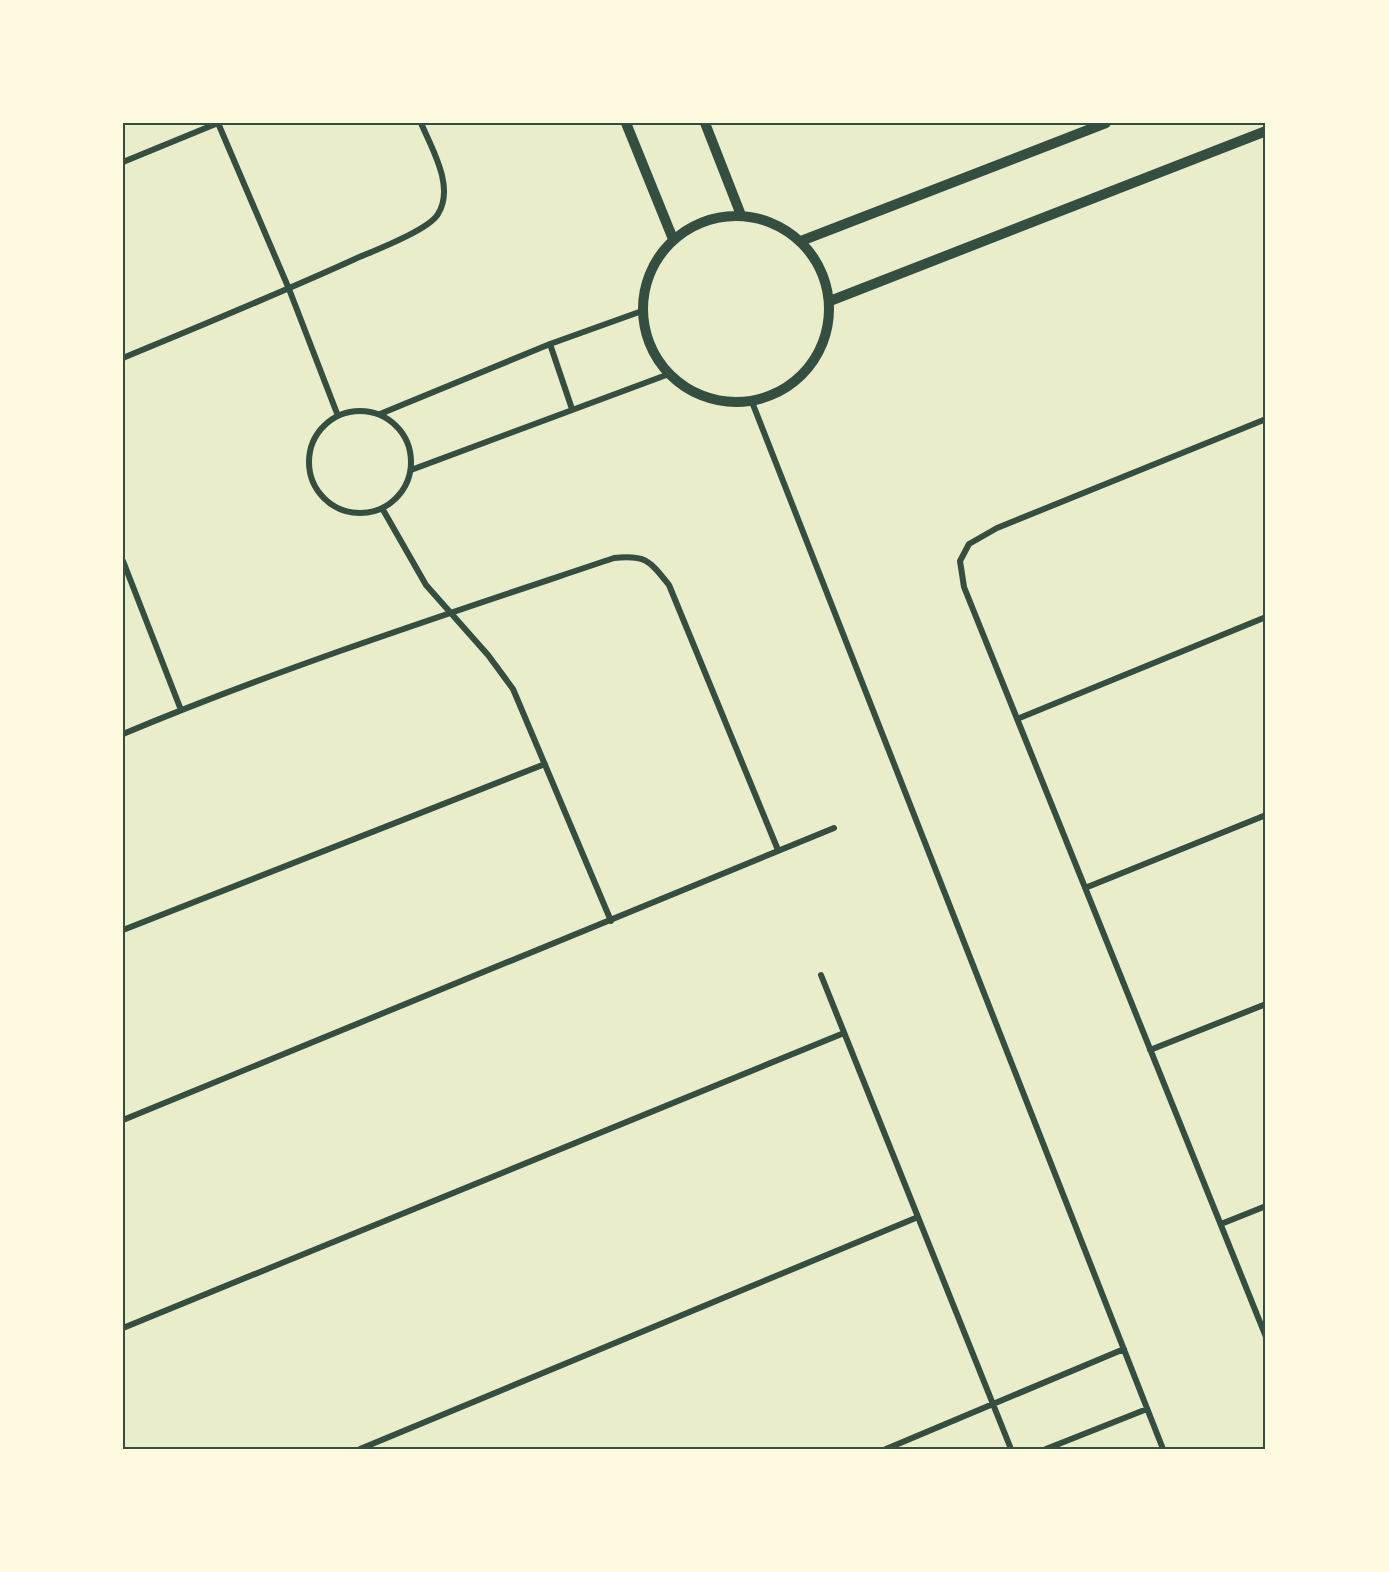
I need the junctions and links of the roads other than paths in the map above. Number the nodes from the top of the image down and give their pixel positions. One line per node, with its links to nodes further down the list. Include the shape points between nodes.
1 (218, 123): 7 (street); 11 (street)
2 (421, 123): 11 (street, via 439,166 445,195 438,215 414,233)
3 (626, 123): 9 (street)
4 (705, 123): 8 (street)
5 (1106, 123): 10 (street)
6 (1266, 130): 12 (street)
7 (123, 162)
8 (741, 215): 9 (street, via 717,217 694,225); 10 (street, via 784,227)
9 (673, 239): 13 (street, via 656,260 645,284)
10 (801, 241): 12 (street, via 816,258 826,279)
11 (289, 289): 15 (street); 20 (street)
12 (830, 302): 17 (street, via 828,328 819,354 803,375 781,391)
13 (642, 311): 14 (street); 16 (street, via 655,356)
14 (550, 344): 18 (street); 19 (street)
15 (123, 358)
16 (669, 375): 17 (street, via 709,398); 18 (street)
17 (752, 402): 47 (street)
18 (572, 409): 22 (street)
19 (380, 414): 20 (street, via 363,410); 22 (street, via 406,438)
20 (338, 416): 23 (street, via 317,433 310,448 308,466 312,482 321,496 350,512)
21 (1266, 419): 28 (street, via 997,528 969,544 960,561 964,587)
22 (411, 470): 23 (street, via 396,499)
23 (382, 508): 25 (street, via 426,585)
24 (123, 561): 27 (street)
25 (451, 613): 27 (street); 30 (street, via 513,689); 33 (street, via 614,558 634,556 653,565 669,585)
26 (1266, 617): 28 (street)
27 (181, 710): 29 (street)
28 (1017, 719): 34 (street)
29 (123, 734)
30 (545, 764): 35 (street); 36 (street)
31 (1266, 815): 34 (street)
32 (834, 828): 33 (street)
33 (778, 850): 35 (street)
34 (1085, 888): 40 (street)
35 (611, 921): 41 (street)
36 (123, 930)
37 (821, 975): 39 (street)
38 (1266, 1004): 40 (street)
39 (844, 1033): 43 (street); 45 (street)
40 (1150, 1050): 44 (street)
41 (123, 1120)
42 (1266, 1206): 44 (street)
43 (918, 1217): 48 (street); 50 (street)
44 (1221, 1224): 46 (street)
45 (123, 1328)
46 (1266, 1337)
47 (1124, 1349): 48 (street); 49 (street)
48 (994, 1405): 51 (street); 52 (street)
49 (1147, 1409): 53 (street); 54 (street)
50 (360, 1449)
51 (886, 1449)
52 (1011, 1449)
53 (1046, 1449)
54 (1163, 1449)

